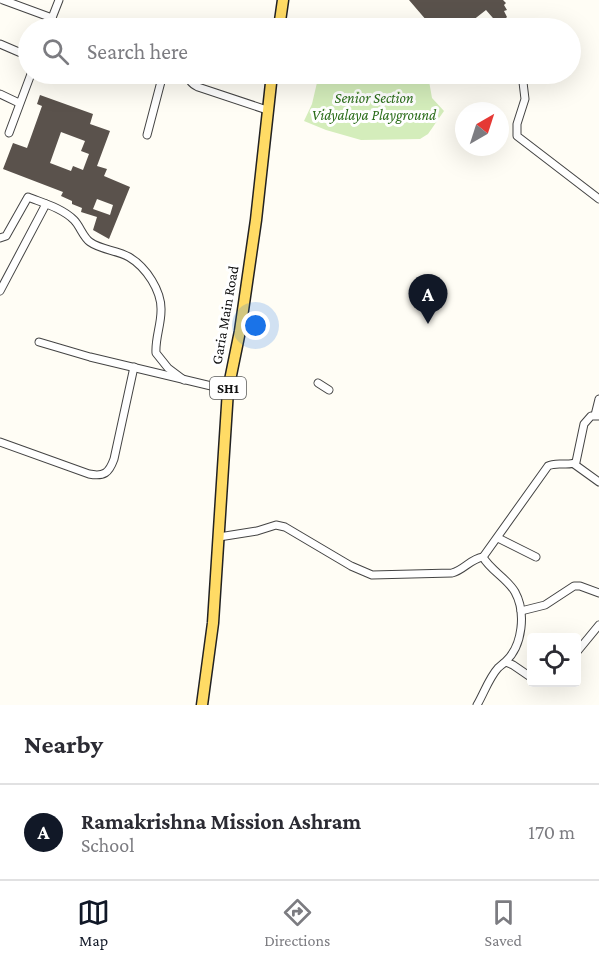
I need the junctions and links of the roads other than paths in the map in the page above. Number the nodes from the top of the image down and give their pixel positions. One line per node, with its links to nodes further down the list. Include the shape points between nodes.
1 (3, 0): 4 (street)
2 (59, 0): 4 (street)
3 (283, 0): 5 (main road)
4 (52, 18)
5 (280, 18)
6 (0, 44): 7 (street)
7 (18, 52)
8 (27, 84): 14 (street)
9 (160, 84): 17 (street)
10 (192, 84): 15 (street)
11 (271, 84): 15 (main road, Garia Main Road / SH1)
12 (523, 84): 18 (street, via 525,99 517,136)
13 (0, 94): 14 (street)
14 (19, 103): 16 (street)
15 (267, 110): 26 (main road, Garia Main Road / SH1, via 256,220)
16 (9, 133)
17 (147, 135)
18 (599, 199)
19 (46, 204): 20 (street, via 28,197 6,236); 21 (street); 24 (street, via 70,216 88,241 128,256 148,274 161,307 156,353)
20 (0, 238)
21 (0, 291)
22 (39, 342): 23 (street)
23 (134, 367): 24 (street); 30 (street, via 114,459 105,474 89,474)
24 (184, 380): 26 (street)
25 (318, 383): 27 (street)
26 (228, 390): 33 (main road, Garia Main Road / SH1)
27 (329, 390)
28 (599, 399): 29 (street)
29 (597, 415): 31 (street, via 584,424)
30 (0, 442)
31 (574, 464): 32 (street); 34 (street, via 548,466)
32 (599, 482)
33 (219, 537): 35 (street, via 276,525 285,527 372,575 452,573); 43 (main road, Garia Main Road / SH1)
34 (498, 538): 35 (street); 36 (street)
35 (483, 557): 38 (street, via 509,583)
36 (536, 557)
37 (599, 593): 38 (street, via 574,586 545,605)
38 (521, 611): 41 (street, via 520,635)
39 (599, 625): 40 (street)
40 (581, 647)
41 (506, 662): 42 (street); 44 (street, via 497,669)
42 (527, 675)
43 (202, 705)
44 (477, 705)

